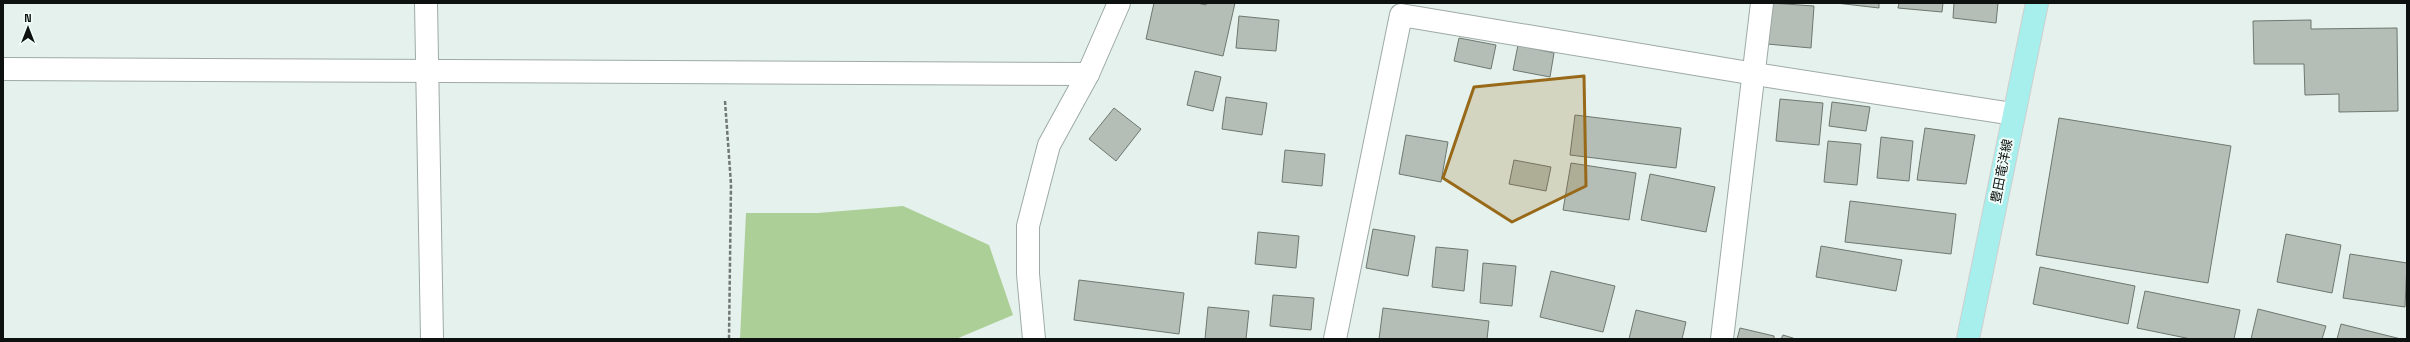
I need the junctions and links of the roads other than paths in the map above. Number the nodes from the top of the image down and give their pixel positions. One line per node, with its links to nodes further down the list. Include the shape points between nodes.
1 (426, 3): 6 (street)
2 (1119, 3): 7 (street)
3 (1762, 3): 8 (street)
4 (2037, 3): 9 (main road, 豊田竜洋線)
5 (3, 69): 6 (street)
6 (426, 71): 7 (street); 10 (street)
7 (1088, 74): 11 (street, via 1048,145 1028,226 1028,274)
8 (1755, 74): 9 (street); 12 (street, via 1401,15); 13 (street)
9 (2013, 114): 14 (main road, 豊田竜洋線)
10 (432, 339)
11 (1034, 339)
12 (1335, 339)
13 (1722, 339)
14 (1968, 339)

